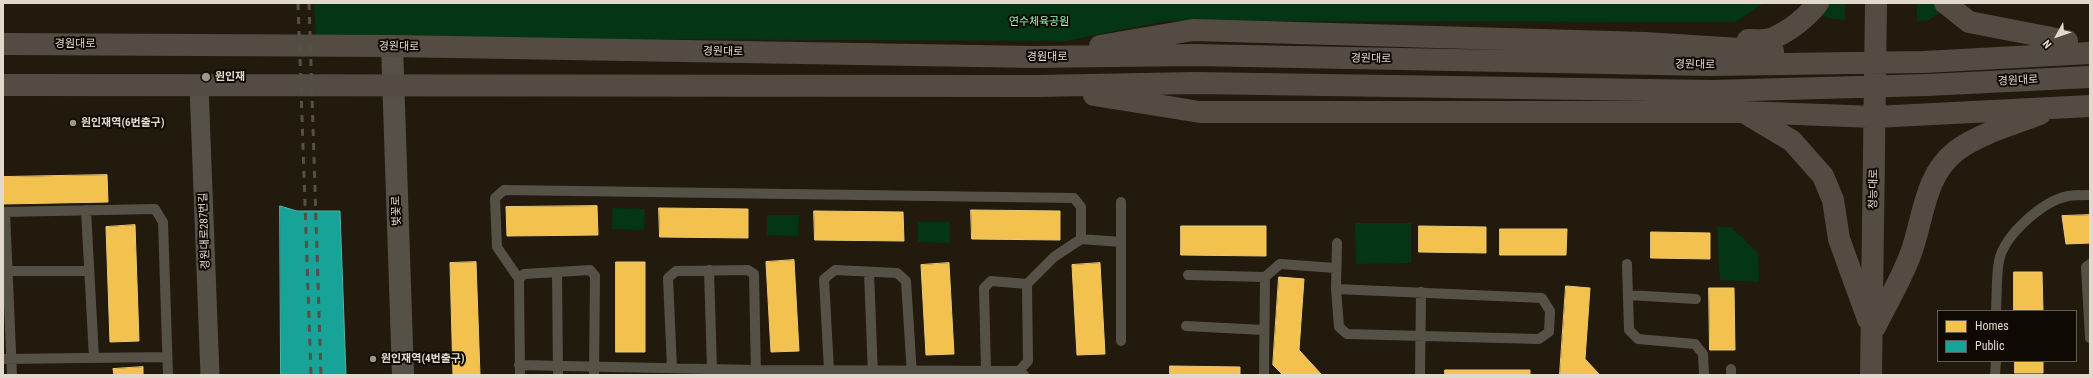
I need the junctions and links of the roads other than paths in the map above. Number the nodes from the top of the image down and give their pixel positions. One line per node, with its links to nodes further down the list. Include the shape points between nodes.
1 (1818, 3): 6 (main road, via 1796,24 1772,39)
2 (1876, 3): 9 (main road, 청능대로)
3 (1945, 3): 5 (main road, via 1969,22)
4 (2090, 38): 5 (main road)
5 (2067, 41): 9 (main road)
6 (1645, 43): 9 (main road, via 1786,52); 11 (main road, via 1193,30)
7 (3, 44): 8 (main road, 경원대로)
8 (392, 46): 11 (main road, 경원대로); 15 (street, 벚꽃로)
9 (1876, 51): 20 (main road, 청능대로)
10 (2090, 53): 11 (main road, 경원대로, via 1924,62 1709,65 1195,55)
11 (1033, 57)
12 (2090, 77): 16 (main road, 경원대로, via 1927,86 1713,91 1196,83)
13 (3, 85): 14 (main road, 경원대로)
14 (199, 86): 15 (main road, 경원대로); 69 (street, 경원대로287번길)
15 (393, 86): 16 (main road, 경원대로); 70 (street, 벚꽃로)
16 (1036, 86): 19 (main road, via 1200,112)
17 (2090, 106): 18 (main road)
18 (2055, 108): 20 (main road); 48 (main road, via 1969,142 1955,152 1941,168 1930,186 1911,253)
19 (1743, 112): 20 (main road); 48 (main road, via 1792,141 1823,176 1833,200 1839,239)
20 (1875, 117): 48 (main road, 청능대로)
21 (2090, 195): 45 (lane, via 2068,196 2052,202 2033,214 2017,230 1999,260)
22 (1121, 202): 26 (lane)
23 (86, 210): 24 (lane); 33 (lane); 52 (lane, via 155,209 163,222)
24 (4, 212): 32 (lane)
25 (1081, 239): 26 (lane); 38 (lane, via 1081,207 1074,198 504,190 495,198 497,247); 39 (lane, via 1054,257)
26 (1121, 242): 51 (lane)
27 (1337, 243): 30 (lane)
28 (1627, 264): 42 (lane)
29 (2090, 264): 44 (lane, via 2086,267)
30 (1336, 268): 37 (lane, via 1280,264); 40 (lane)
31 (708, 270): 56 (lane, via 676,271 668,278); 57 (lane); 63 (lane, via 748,270 754,274)
32 (8, 271): 33 (lane); 54 (lane)
33 (89, 271): 53 (lane)
34 (557, 272): 38 (lane, via 524,274); 59 (lane); 62 (lane, via 590,270 595,276)
35 (869, 272): 60 (lane, via 835,270 824,279); 64 (lane); 65 (lane, via 897,273 906,281)
36 (1188, 275): 37 (lane)
37 (1265, 277): 47 (lane)
38 (519, 279): 58 (lane)
39 (1028, 284): 61 (lane, via 991,282 984,288); 66 (lane, via 1028,361)
40 (1336, 289): 41 (lane); 49 (lane, via 1339,327 1346,334)
41 (1422, 292): 49 (lane); 49 (lane, via 1542,298 1550,311 1549,332 1539,339)
42 (1628, 295): 43 (lane); 73 (lane, via 1629,330 1638,338 1695,344 1703,354)
43 (1696, 299)
44 (2089, 306): 50 (lane)
45 (1996, 310)
46 (1186, 326): 47 (lane)
47 (1264, 330): 71 (lane)
48 (1873, 332): 74 (main road, 청능대로)
49 (1421, 335): 72 (lane)
50 (2090, 338)
51 (1121, 341)
52 (167, 357): 53 (lane); 68 (lane)
53 (94, 358): 54 (lane)
54 (7, 359): 67 (lane)
55 (1996, 362): 75 (lane)
56 (672, 368): 57 (lane); 62 (lane)
57 (712, 369): 63 (lane)
58 (520, 370): 59 (lane)
59 (558, 370): 62 (lane)
60 (829, 370): 63 (lane); 64 (lane)
61 (986, 370): 65 (lane); 66 (lane)
62 (594, 371)
63 (756, 372)
64 (873, 373): 65 (lane)
65 (912, 373)
66 (1021, 373)
67 (12, 375)
68 (168, 375)
69 (210, 375)
70 (403, 375)
71 (1264, 375)
72 (1420, 375)
73 (1704, 375)
74 (1871, 375)
75 (1995, 375)

